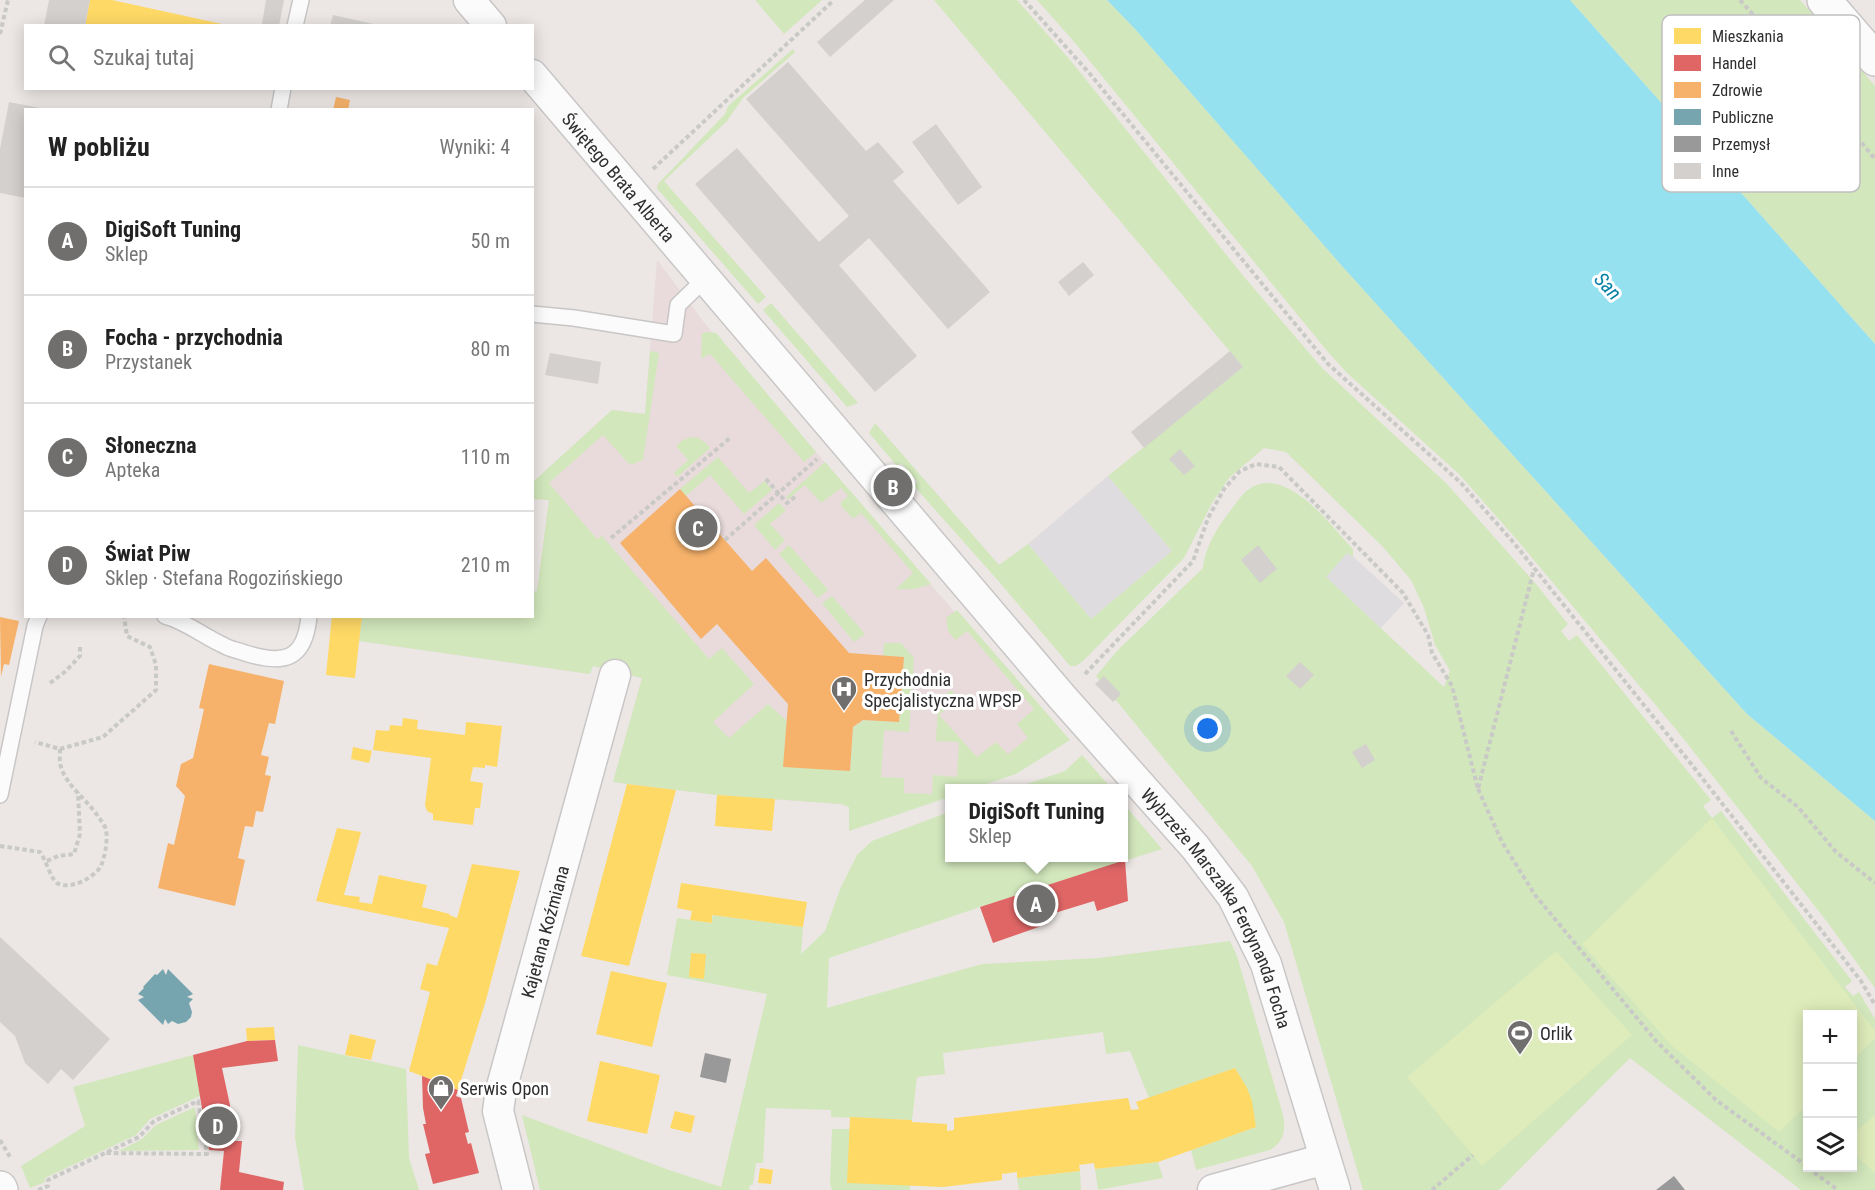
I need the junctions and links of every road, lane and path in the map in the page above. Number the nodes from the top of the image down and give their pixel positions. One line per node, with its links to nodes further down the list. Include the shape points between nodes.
1 (8, 0): 12 (path)
2 (300, 0): 10 (lane)
3 (469, 0): 11 (street)
4 (834, 0): 20 (path)
5 (1024, 0): 30 (path, via 1090,74 1328,364 1461,483)
6 (1740, 0): 8 (path)
7 (1824, 0): 9 (street)
8 (1753, 15)
9 (1837, 15)
10 (295, 24)
11 (488, 24)
12 (0, 34)
13 (1860, 42): 14 (street)
14 (1875, 59)
15 (534, 77): 20 (street, Świętego Brata Alberta)
16 (283, 90): 17 (lane)
17 (279, 108)
18 (1860, 141): 19 (path)
19 (1875, 159)
20 (630, 189): 21 (street, Świętego Brata Alberta)
21 (705, 279): 22 (lane, via 678,305 674,334); 36 (street, Wybrzeże Marszałka Ferdynanda Focha)
22 (534, 314)
23 (730, 438): 28 (path)
24 (825, 453): 26 (path)
25 (766, 479): 26 (path)
26 (778, 493): 27 (path, via 787,503); 29 (path)
27 (796, 496)
28 (611, 538)
29 (725, 540)
30 (1534, 568): 40 (path); 46 (path, via 1758,848 1861,981)
31 (38, 618): 42 (lane)
32 (124, 618): 39 (path, via 127,636 150,647 156,665 156,690 103,737)
33 (172, 618): 34 (lane, via 224,646 261,658 285,659 298,650 308,632)
34 (309, 618)
35 (615, 675): 53 (street, Kajetana Koźmiana, via 501,1090 498,1111)
36 (1062, 697): 40 (path, via 1193,561 1208,518 1224,489 1240,471 1256,464 1279,467 1403,594 1452,686); 49 (street, Wybrzeże Marszałka Ferdynanda Focha, via 1195,847 1233,897 1266,964)
37 (1731, 731): 45 (path, via 1761,778 1798,807 1836,852)
38 (28, 740): 39 (path)
39 (60, 748): 41 (path, via 60,766)
40 (1478, 789): 50 (path, via 1502,842 1535,895 1656,1041 1716,1100)
41 (78, 792): 44 (path, via 80,834 74,854); 44 (path, via 106,828 100,867 84,881 67,886 57,883)
42 (0, 795)
43 (0, 846): 44 (path, via 40,852)
44 (47, 861)
45 (1875, 883)
46 (1875, 1005)
47 (105, 1153): 47 (path, via 140,1137 154,1121 198,1101 207,1154); 52 (path, via 48,1180 48,1186)
48 (1473, 1155): 56 (path)
49 (1325, 1159): 54 (street); 55 (street, Wybrzeże Marszałka Ferdynanda Focha)
50 (1803, 1163)
51 (1815, 1172): 57 (path)
52 (38, 1190)
53 (518, 1190)
54 (1213, 1190)
55 (1335, 1190)
56 (1432, 1190)
57 (1838, 1190)

